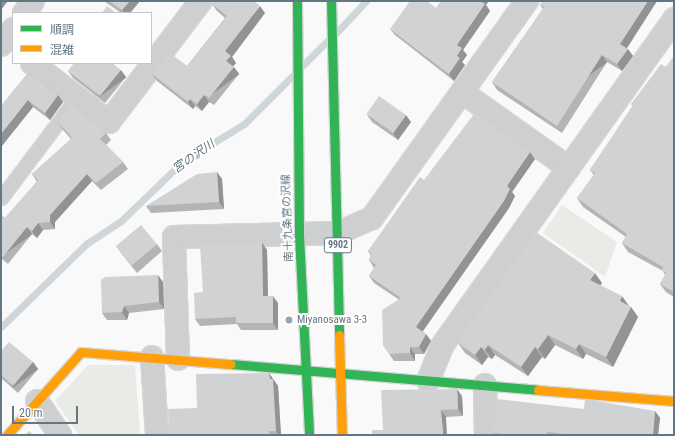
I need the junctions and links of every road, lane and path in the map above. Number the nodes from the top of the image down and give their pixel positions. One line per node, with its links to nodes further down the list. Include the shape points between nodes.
1 (33, 1): 6 (street)
2 (201, 1): 10 (street, via 109,122)
3 (297, 1): 14 (main road, 南十九条宮の沢線)
4 (331, 1): 13 (main road, 9902)
5 (526, 1): 9 (street)
6 (25, 12)
7 (672, 26): 11 (street)
8 (33, 64): 10 (street)
9 (462, 92): 11 (street); 13 (street, via 372,218)
10 (77, 97): 12 (lane)
11 (569, 168): 19 (street, via 442,346)
12 (1, 198)
13 (338, 233): 14 (street); 18 (main road, 9902)
14 (299, 235): 16 (street, via 174,237); 17 (main road, 南十九条宮の沢線)
15 (152, 358): 16 (main road); 22 (main road, via 81,352); 25 (street)
16 (178, 360): 17 (main road)
17 (306, 370): 18 (main road); 26 (main road, 南十九条宮の沢線)
18 (340, 374): 19 (main road); 27 (main road, 9902)
19 (428, 381): 20 (main road)
20 (485, 385): 21 (main road); 28 (street)
21 (674, 401)
22 (37, 402): 23 (main road); 24 (street)
23 (7, 435)
24 (60, 435)
25 (157, 435)
26 (309, 435)
27 (342, 435)
28 (486, 435)

